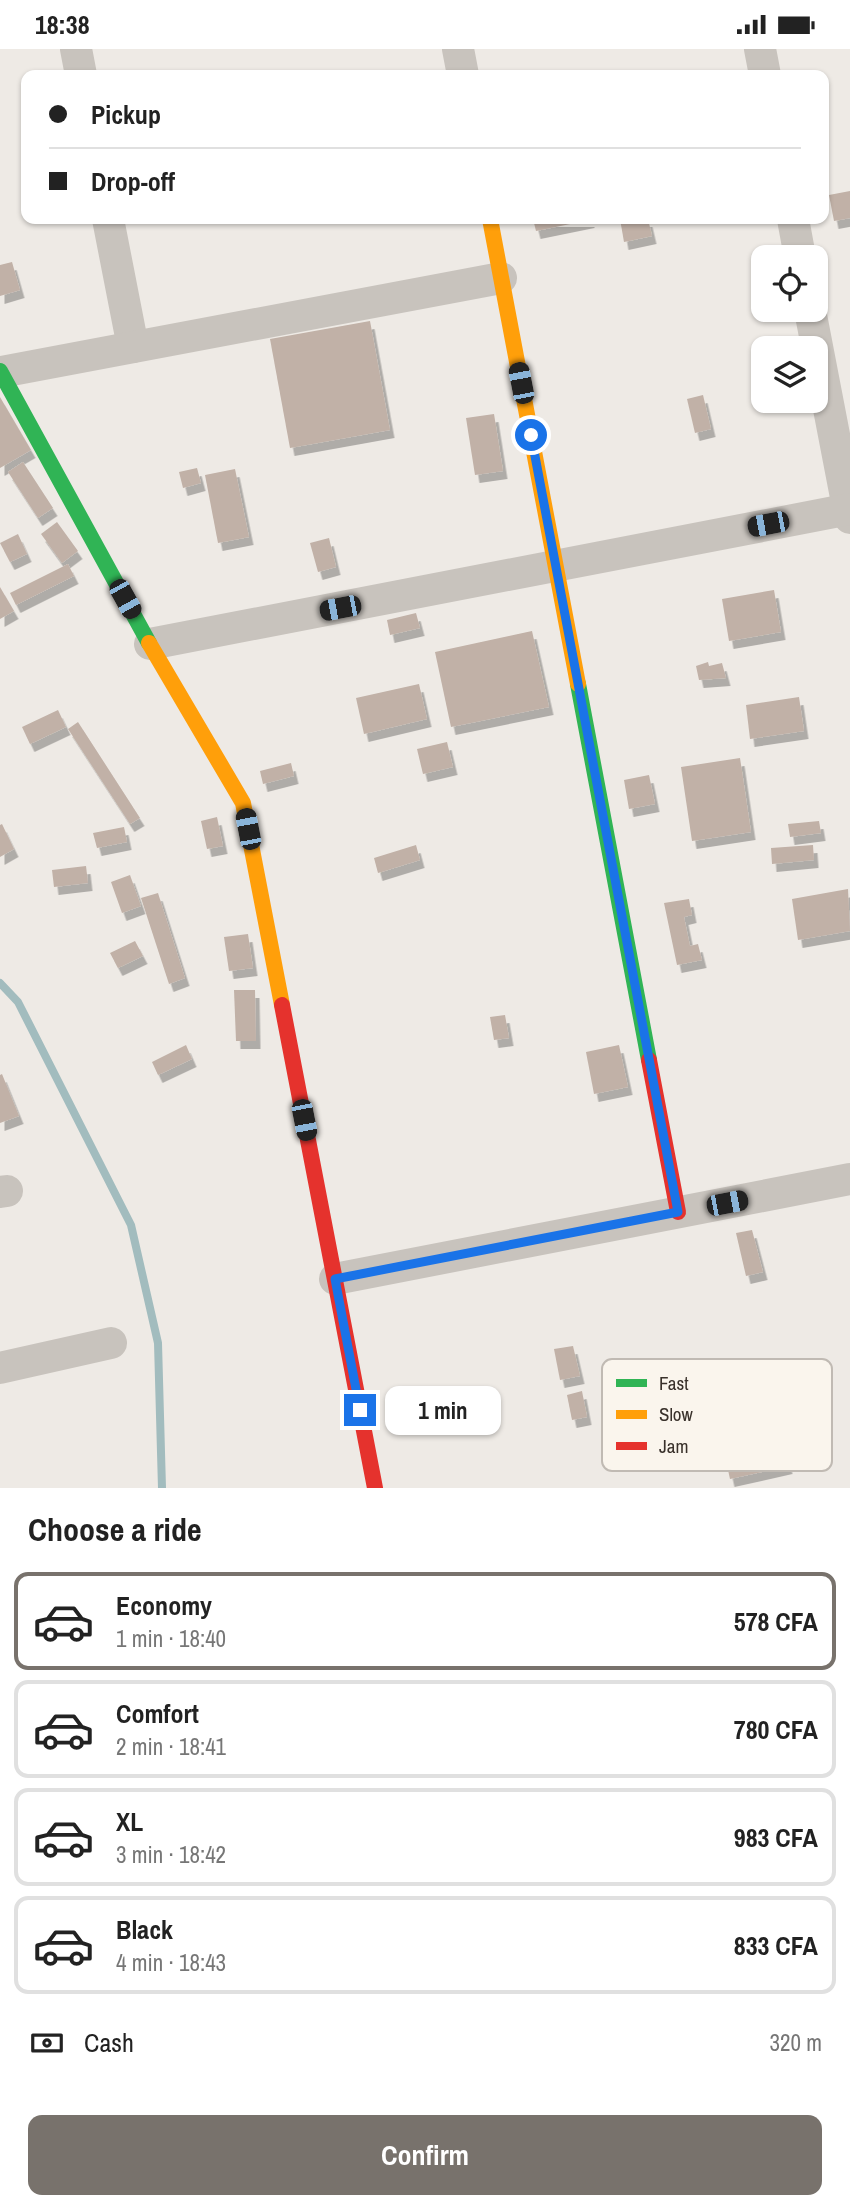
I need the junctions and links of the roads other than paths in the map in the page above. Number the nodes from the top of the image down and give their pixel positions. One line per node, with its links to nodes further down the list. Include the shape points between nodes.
1 (76, 49): 4 (street)
2 (458, 49): 5 (street)
3 (760, 49): 6 (street)
4 (80, 70)
5 (462, 70)
6 (764, 70)
7 (109, 224): 13 (street)
8 (491, 224): 11 (street)
9 (794, 224): 10 (street)
10 (798, 245)
11 (501, 278): 13 (street); 16 (street)
12 (812, 322): 15 (street)
13 (133, 347): 14 (street)
14 (0, 371): 17 (street)
15 (849, 512): 16 (street)
16 (556, 566): 17 (street); 19 (street)
17 (150, 644): 20 (street, via 243,803)
18 (850, 1179): 19 (street)
19 (678, 1212): 20 (street)
20 (335, 1279): 23 (street)
21 (111, 1343): 22 (street)
22 (0, 1368)
23 (375, 1488)

